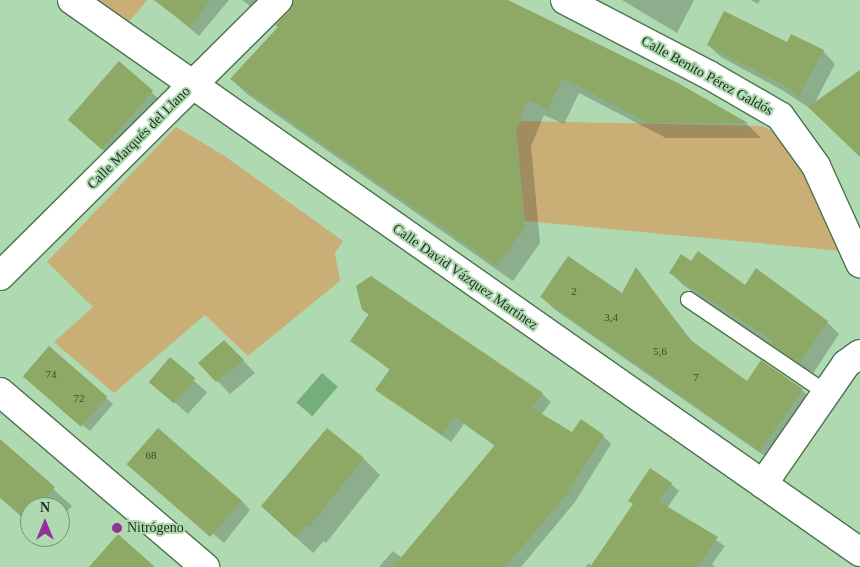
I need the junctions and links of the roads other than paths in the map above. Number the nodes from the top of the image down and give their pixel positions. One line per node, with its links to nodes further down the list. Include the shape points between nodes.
1 (72, 0): 4 (street, Calle David Vázquez Martínez)
2 (278, 0): 4 (street, Calle Marqués del Llano)
3 (565, 0): 5 (street, Calle Benito Pérez Galdós, via 709,74 780,116 816,166)
4 (192, 86): 6 (street, Calle Marqués del Llano); 11 (street, Calle David Vázquez Martínez)
5 (860, 263)
6 (0, 276)
7 (688, 299): 10 (lane)
8 (860, 354): 10 (street, via 846,364)
9 (0, 392): 13 (street)
10 (827, 393): 11 (street)
11 (763, 484): 12 (street, Calle David Vázquez Martínez)
12 (860, 552)
13 (205, 567)

